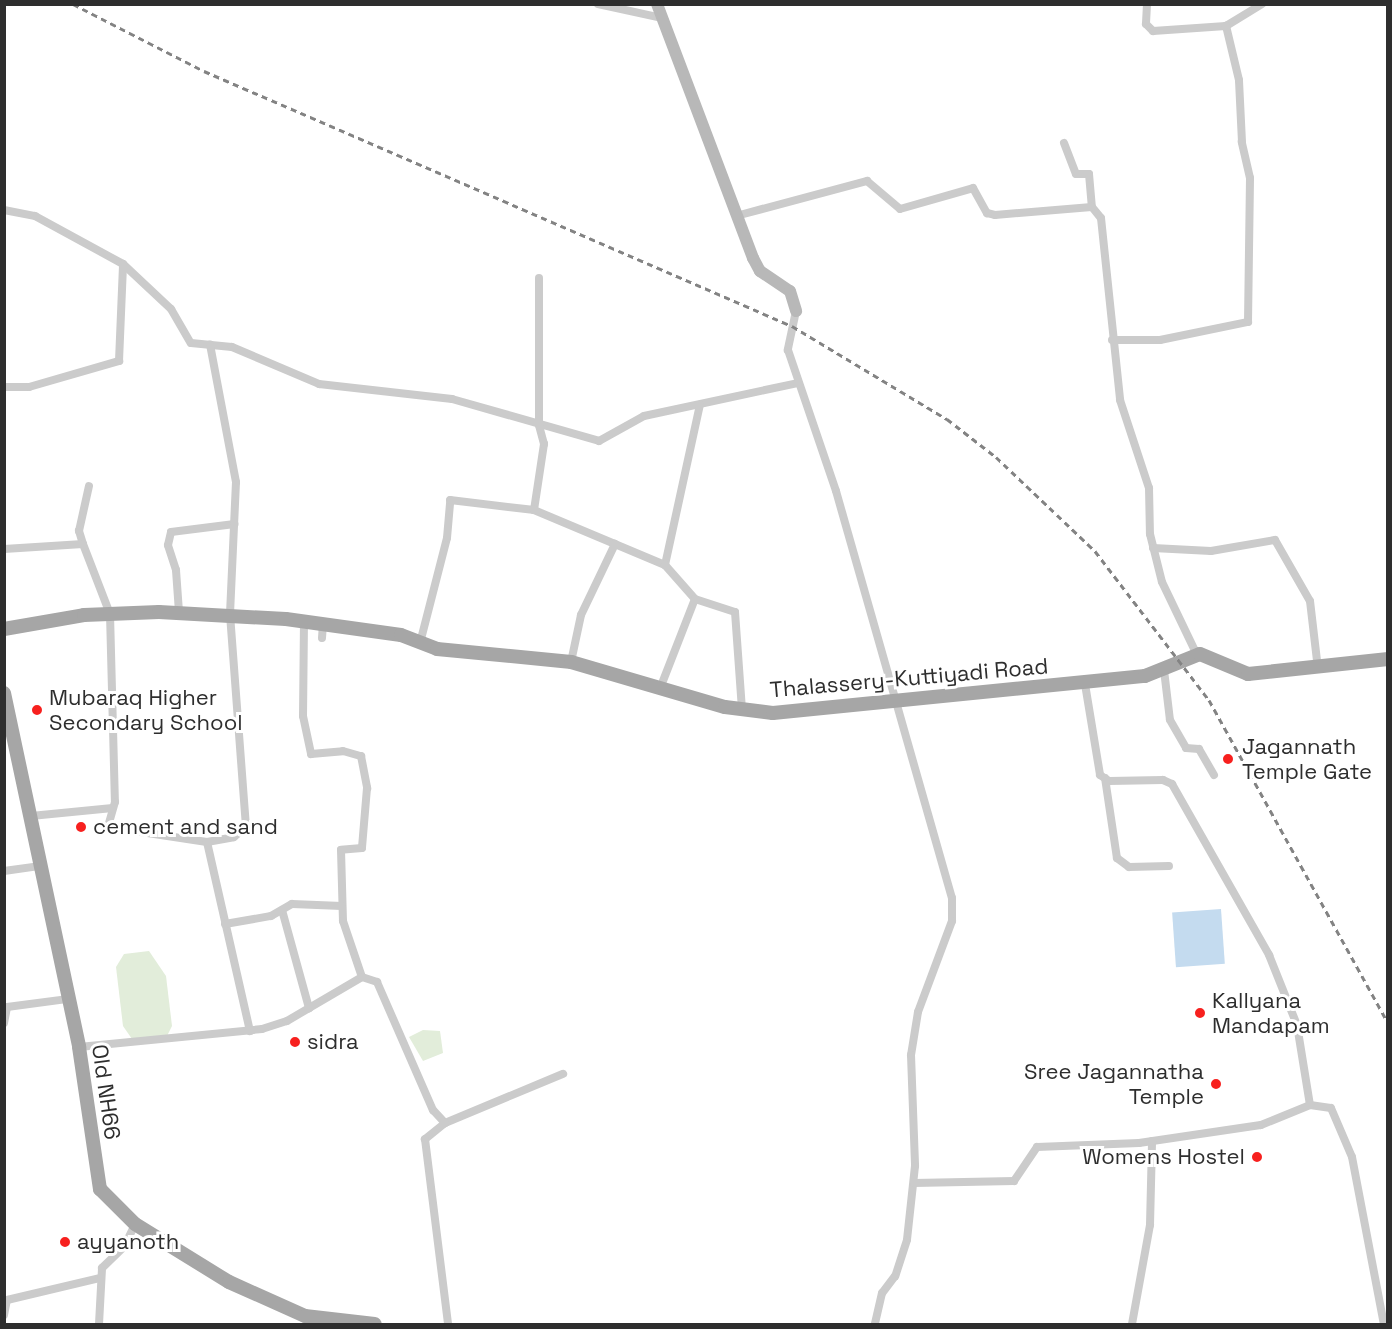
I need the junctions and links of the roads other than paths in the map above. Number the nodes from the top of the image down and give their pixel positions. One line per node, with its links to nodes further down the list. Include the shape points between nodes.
1 (598, 4): 5 (street)
2 (657, 4): 5 (street)
3 (1147, 4): 6 (street, via 1146,24 1153,30)
4 (1262, 4): 6 (street)
5 (662, 18): 10 (street)
6 (1226, 26): 14 (street, via 1239,80 1242,141 1250,178 1248,321 1160,339)
7 (1064, 143): 8 (street, via 1076,174 1089,174)
8 (1092, 207): 10 (street, via 995,215 987,213 973,188 900,209 867,181); 14 (street, via 1101,218 1110,272)
9 (4, 210): 11 (street, via 56,225)
10 (736, 216): 13 (street, via 756,265 790,291)
11 (123, 264): 15 (street, via 171,309 191,343); 17 (street, via 119,361 29,387)
12 (539, 278): 19 (street)
13 (795, 310): 16 (street, via 787,342)
14 (1112, 340): 25 (street, via 1127,428 1149,488)
15 (210, 344): 19 (street, via 319,384 452,399); 22 (street, via 236,482)
16 (798, 383): 18 (street); 45 (street, via 836,491)
17 (4, 387)
18 (700, 405): 19 (street, via 644,416 599,441); 27 (street)
19 (539, 425): 21 (street, via 544,444)
20 (89, 486): 23 (street, via 79,531)
21 (534, 510): 24 (street); 36 (street, via 450,500 447,538)
22 (234, 524): 29 (street, via 171,532 168,545 176,570); 31 (street)
23 (83, 544): 26 (street); 30 (street)
24 (615, 544): 27 (street); 39 (street, via 581,615)
25 (1153, 548): 37 (street, via 1162,582); 40 (street, via 1212,551 1275,540 1310,601)
26 (4, 549)
27 (665, 564): 28 (street)
28 (695, 598): 43 (street); 46 (street, via 735,612)
29 (179, 612): 30 (main road, Thalassery-Kuttiyadi Road); 31 (main road, Thalassery-Kuttiyadi Road)
30 (110, 614): 34 (main road, Thalassery-Kuttiyadi Road); 50 (street)
31 (230, 614): 32 (main road, Thalassery-Kuttiyadi Road); 52 (street, via 246,827 234,837)
32 (304, 621): 33 (main road, Thalassery-Kuttiyadi Road); 56 (street, via 303,716 311,754 343,751 361,756 367,788 362,848 341,849)
33 (323, 624): 35 (street); 36 (main road, Thalassery-Kuttiyadi Road)
34 (4, 629)
35 (322, 638)
36 (420, 643): 39 (main road, Thalassery-Kuttiyadi Road, via 447,651)
37 (1197, 655): 40 (main road, via 1248,674); 41 (main road, Thalassery-Kuttiyadi Road)
38 (1388, 659): 40 (main road)
39 (571, 662): 43 (main road, Thalassery-Kuttiyadi Road)
40 (1318, 669)
41 (1164, 670): 42 (main road, Thalassery-Kuttiyadi Road); 48 (street, via 1170,720 1186,748 1199,749)
42 (1085, 684): 45 (main road, Thalassery-Kuttiyadi Road, via 951,692); 49 (street, via 1097,764)
43 (661, 686): 46 (main road, Thalassery-Kuttiyadi Road)
44 (4, 693): 47 (main road, Old NH66)
45 (895, 702): 46 (main road, Thalassery-Kuttiyadi Road, via 796,714); 69 (street, via 952,898 952,921 918,1012 911,1055)
46 (741, 710)
47 (12, 756): 51 (main road, Old NH66)
48 (1214, 775)
49 (1105, 778): 54 (street, via 1117,858 1130,867); 66 (street, via 1172,784 1269,955 1297,1026)
50 (113, 807): 51 (street); 52 (street, via 108,827)
51 (31, 816): 53 (main road, Old NH66)
52 (207, 842): 58 (street)
53 (41, 866): 55 (street); 60 (main road, Old NH66)
54 (1168, 866)
55 (4, 872)
56 (342, 906): 57 (street, via 292,904); 59 (street)
57 (282, 910): 58 (street); 61 (street)
58 (225, 924): 63 (street)
59 (362, 977): 61 (street); 67 (street, via 377,982 433,1110)
60 (68, 999): 62 (street, via 7,1007); 64 (main road, Old NH66)
61 (309, 1008): 63 (street, via 287,1021)
62 (4, 1023)
63 (250, 1031): 64 (street)
64 (79, 1047): 70 (main road, Old NH66, via 100,1189)
65 (563, 1074): 67 (street)
66 (1310, 1105): 68 (street, via 1261,1125); 79 (street, via 1331,1108 1352,1157)
67 (445, 1123): 76 (street, via 425,1139)
68 (1152, 1141): 69 (street, via 1037,1148 1014,1181); 78 (street, via 1150,1225)
69 (914, 1183): 77 (street, via 907,1240 895,1276 882,1293)
70 (135, 1224): 71 (street); 75 (main road, Old NH66, via 229,1282 305,1317)
71 (100, 1278): 72 (street); 74 (street)
72 (6, 1300): 73 (street)
73 (4, 1315)
74 (99, 1324)
75 (375, 1324)
76 (448, 1324)
77 (875, 1324)
78 (1132, 1324)
79 (1384, 1324)

